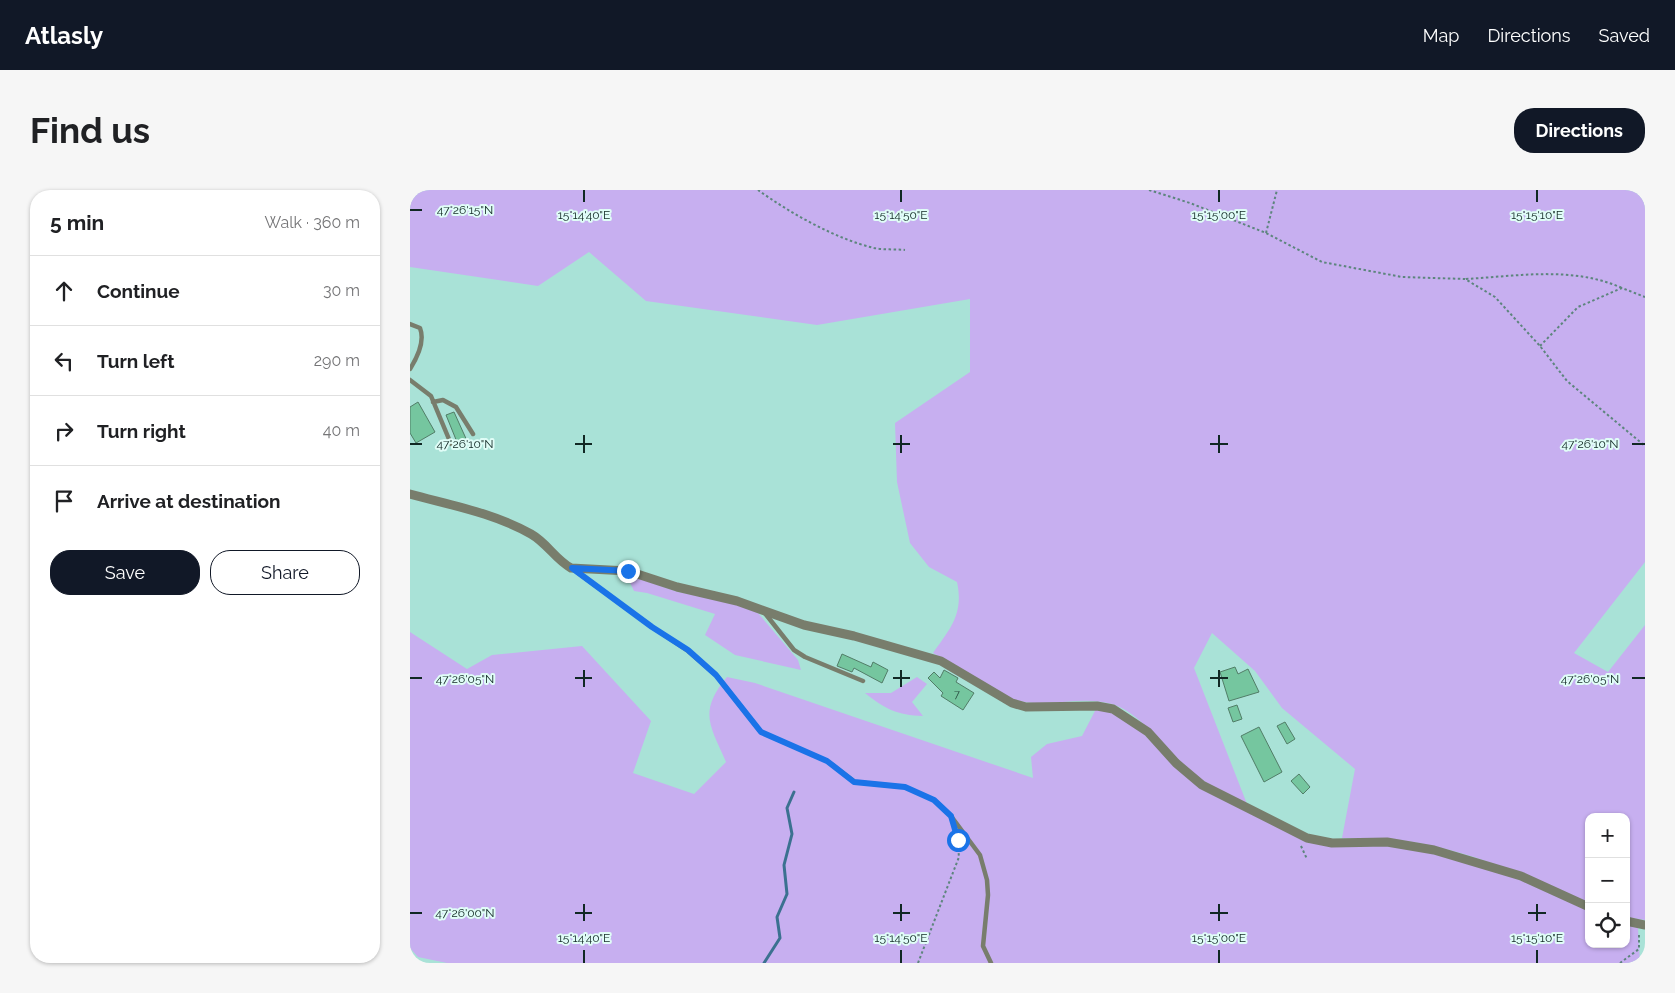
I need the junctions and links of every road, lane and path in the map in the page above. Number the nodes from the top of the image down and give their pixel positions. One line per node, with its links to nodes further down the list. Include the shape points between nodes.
1 (758, 190): 5 (path, via 774,202 843,237 875,248)
2 (1149, 190): 4 (path)
3 (1277, 190): 4 (path)
4 (1266, 233): 6 (path, via 1322,262 1402,277)
5 (905, 250)
6 (1465, 279): 7 (path, via 1562,274 1601,279); 10 (path, via 1495,297)
7 (1622, 288): 8 (path); 10 (path, via 1578,307)
8 (1645, 297)
9 (410, 324): 11 (lane, via 420,328 423,334)
10 (1540, 346): 16 (path, via 1567,381)
11 (410, 369)
12 (410, 380): 13 (lane, via 431,396)
13 (433, 402): 14 (lane, via 443,400 456,407); 15 (lane)
14 (473, 434)
15 (451, 444)
16 (1645, 446)
17 (410, 494): 18 (street, via 495,518 531,534)
18 (572, 568): 19 (street, via 628,571); 25 (lane, via 688,650 716,675 761,732 827,761 854,782 905,787 934,800 951,816 980,855 987,880 983,946)
19 (762, 609): 20 (lane, via 794,650); 22 (street, via 804,625 941,661 1012,703 1042,708 1097,706 1113,709 1148,732 1176,763 1202,785 1307,838 1332,843 1387,842 1434,850 1521,876)
20 (863, 681)
21 (956, 832): 24 (path, via 959,857)
22 (1585, 905)
23 (1642, 925): 26 (path, via 1640,949)
24 (918, 963)
25 (991, 963)
26 (1620, 963)

